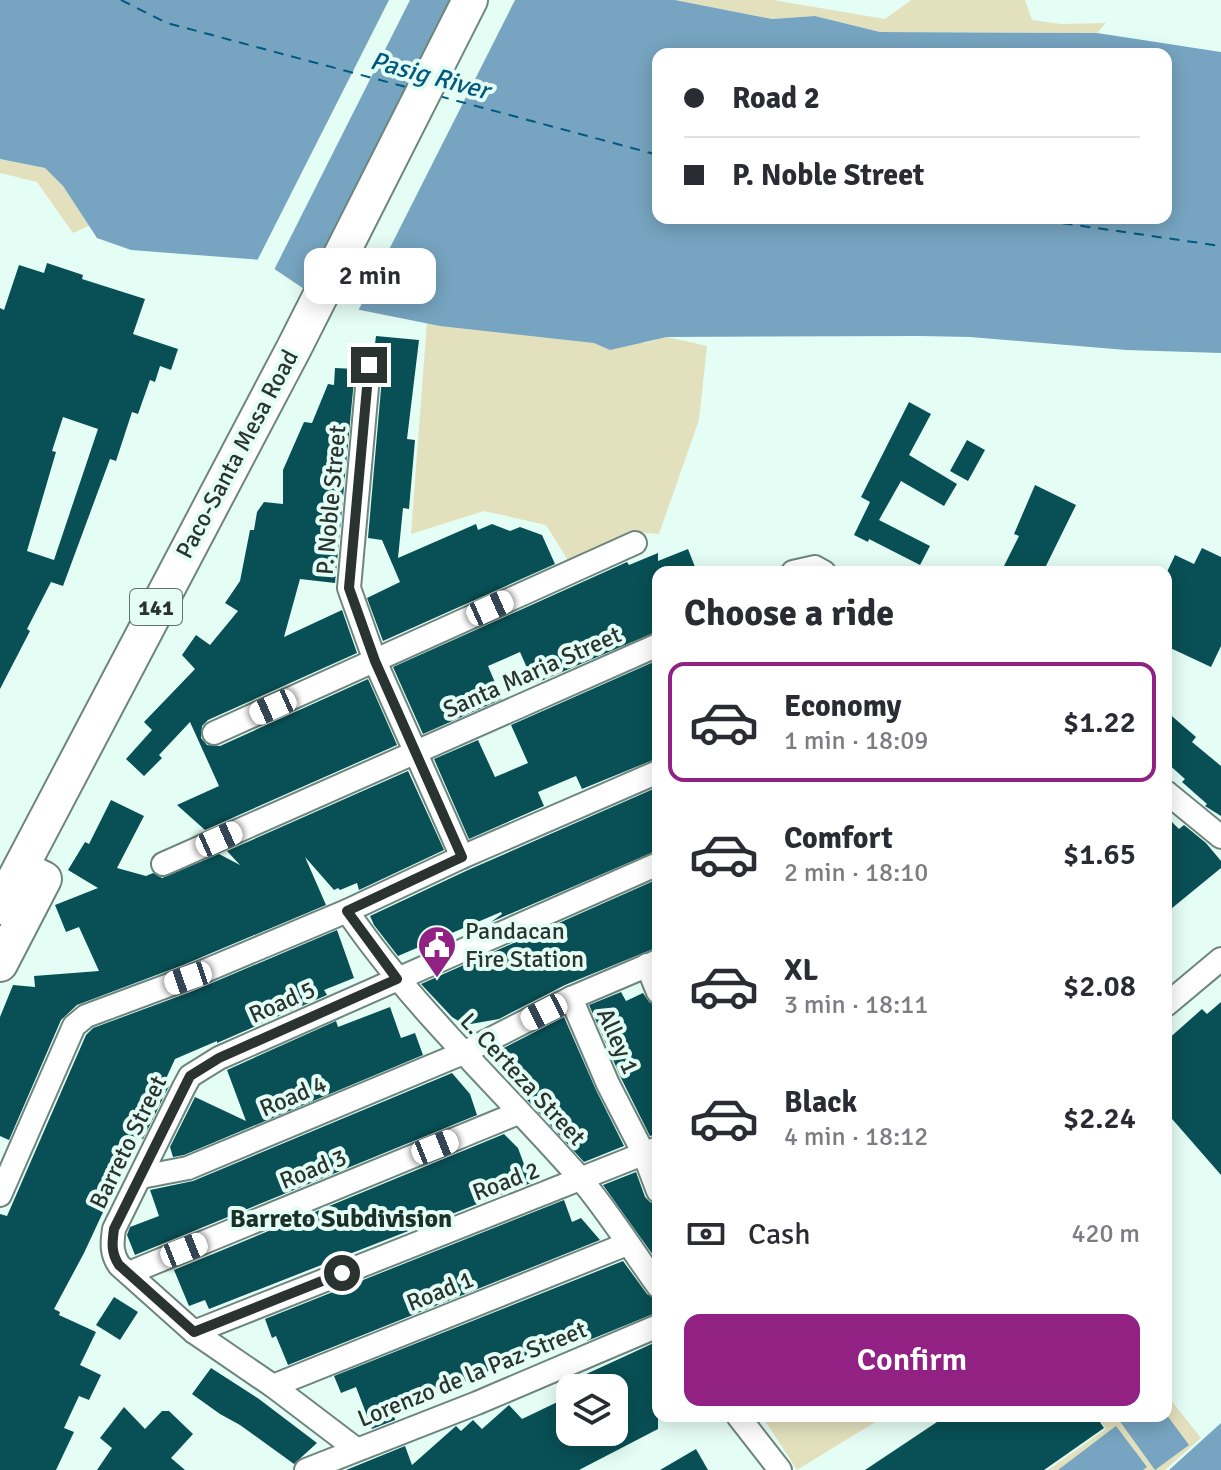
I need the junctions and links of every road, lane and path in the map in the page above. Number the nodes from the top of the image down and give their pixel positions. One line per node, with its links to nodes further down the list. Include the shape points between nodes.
1 (470, 0): 14 (main road, Paco-Santa Mesa Road / 141)
2 (369, 365): 5 (street, P. Noble Street, via 349,588)
3 (635, 543): 5 (street)
4 (652, 648): 7 (street, Santa Maria Street)
5 (375, 661): 6 (street); 7 (street, P. Noble Street)
6 (214, 733)
7 (415, 752): 11 (street, P. Noble Street); 12 (street, Santa Maria Street)
8 (652, 775): 11 (street)
9 (1172, 797): 10 (street)
10 (1221, 837)
11 (462, 857): 16 (street)
12 (163, 864)
13 (652, 867): 20 (street)
14 (33, 873): 15 (main road, Paco-Santa Mesa Road / 141); 19 (main road, Paco-Santa Mesa Road / 141)
15 (0, 907)
16 (347, 911): 20 (street, L. Certeza Street); 29 (street, via 86,1016 74,1026)
17 (1221, 959): 22 (street)
18 (652, 963): 21 (street)
19 (0, 964)
20 (397, 979): 23 (street, L. Certeza Street); 24 (street, Road 5)
21 (571, 998): 23 (street); 26 (street, Alley 1, via 608,1084)
22 (1172, 1000)
23 (463, 1053): 25 (street, L. Certeza Street); 27 (street, Road 4, via 188,1168)
24 (190, 1076): 27 (street, Barreto Street)
25 (518, 1113): 28 (street, L. Certeza Street); 31 (street, Road 3)
26 (651, 1151): 28 (street, Road 2)
27 (141, 1177): 31 (street, Barreto Street, via 112,1240 115,1258)
28 (581, 1179): 30 (street, L. Certeza Street); 34 (street, Road 2)
29 (0, 1195)
30 (627, 1244): 32 (street, L. Certeza Street); 35 (street, Road 1)
31 (129, 1273): 34 (street, Barreto Street)
32 (652, 1278)
33 (652, 1329): 37 (street, Lorenzo de la Paz Street)
34 (194, 1332): 35 (street, Barreto Street)
35 (273, 1386): 37 (street, Barreto Street)
36 (743, 1422): 39 (street)
37 (356, 1449): 38 (street, Lorenzo de la Paz Street)
38 (306, 1470)
39 (780, 1470)

